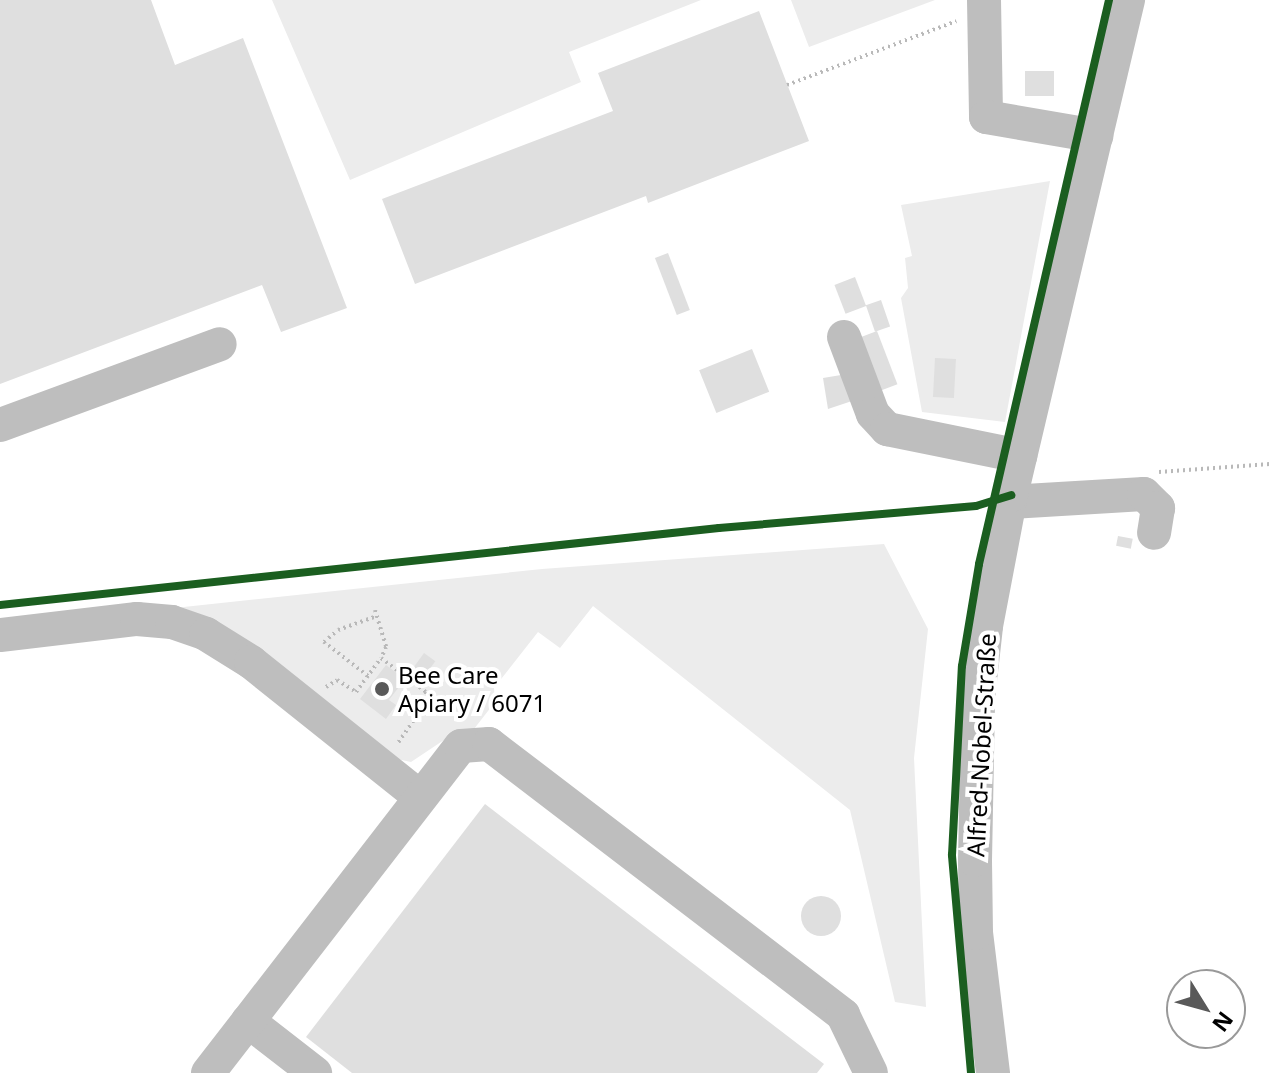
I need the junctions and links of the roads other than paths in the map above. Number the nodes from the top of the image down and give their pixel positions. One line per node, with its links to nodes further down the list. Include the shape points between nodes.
1 (1128, 0): 3 (street, Alfred-Nobel-Straße)
2 (984, 5): 3 (street, via 986,117)
3 (1096, 136): 7 (street, Alfred-Nobel-Straße)
4 (844, 337): 7 (street, via 873,414 887,429)
5 (220, 344): 6 (street)
6 (0, 425)
7 (1020, 456): 8 (street, Alfred-Nobel-Straße)
8 (1010, 502): 9 (street, via 1144,494 1158,508); 16 (street, Alfred-Nobel-Straße, via 986,626 974,779 976,933)
9 (1154, 533)
10 (0, 635): 11 (street, via 137,619 172,622 206,634)
11 (420, 797): 12 (street); 15 (street, via 461,746 489,744 843,1015)
12 (248, 1021): 13 (street); 14 (street)
13 (208, 1073)
14 (315, 1073)
15 (871, 1073)
16 (993, 1073)

